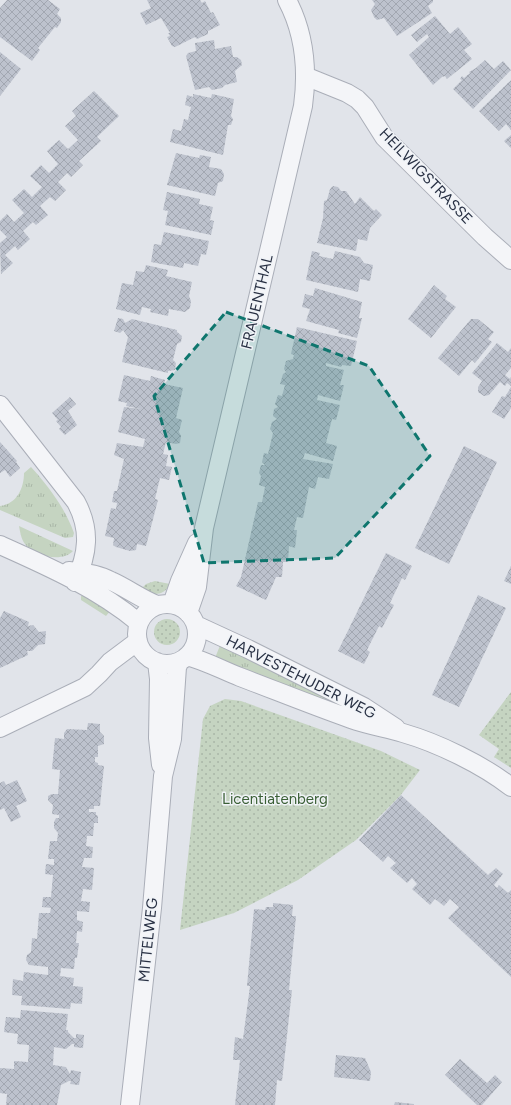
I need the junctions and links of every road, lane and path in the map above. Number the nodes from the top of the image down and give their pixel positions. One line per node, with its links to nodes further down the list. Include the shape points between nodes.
1 (287, 0): 2 (street, via 302,40)
2 (305, 76): 3 (street, HEILWIGSTRASSE, via 357,99 384,136); 5 (street, FRAUENTHAL, via 300,118)
3 (511, 260)
4 (0, 405): 7 (street, via 76,502 81,513 85,523 87,544)
5 (204, 528): 8 (street, FRAUENTHAL, via 180,581); 9 (street, FRAUENTHAL)
6 (0, 545): 7 (street, HARVESTEHUDER WEG)
7 (78, 577): 8 (street, HARVESTEHUDER WEG, via 111,581 143,600); 10 (street, HARVESTEHUDER WEG)
8 (165, 604): 9 (street, HARVESTEHUDER WEG, via 181,607); 10 (street, via 146,612)
9 (192, 619): 12 (street, via 195,643); 15 (street, HARVESTEHUDER WEG, via 364,707)
10 (139, 623): 11 (street)
11 (138, 641): 13 (street, via 146,655); 14 (street, via 110,662 85,687)
12 (183, 658): 13 (street, HARVESTEHUDER WEG, via 169,664); 15 (street, HARVESTEHUDER WEG, via 207,662 351,719); 16 (street, MITTELWEG, via 177,667 172,739)
13 (157, 662): 16 (street, MITTELWEG, via 158,738)
14 (0, 728)
15 (403, 733): 17 (street, HARVESTEHUDER WEG, via 463,758)
16 (163, 776): 18 (street, MITTELWEG, via 151,916)
17 (511, 787)
18 (130, 1105)

